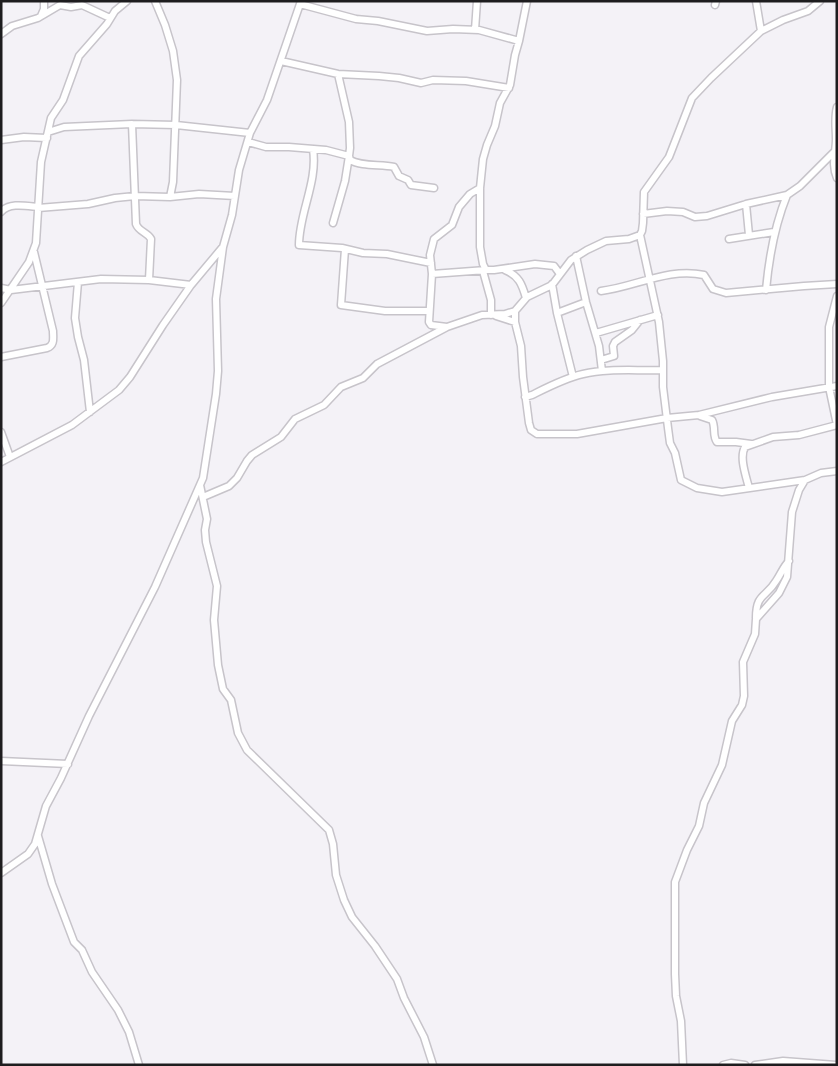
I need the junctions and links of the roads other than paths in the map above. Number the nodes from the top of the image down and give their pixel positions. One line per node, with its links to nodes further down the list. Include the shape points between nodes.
1 (44, 1): 11 (street)
2 (127, 1): 12 (street)
3 (155, 1): 22 (street, via 174,57 178,95)
4 (477, 1): 13 (street)
5 (527, 1): 16 (street)
6 (756, 1): 14 (street)
7 (820, 1): 14 (street, via 808,11)
8 (57, 3): 9 (street, via 68,7); 11 (street)
9 (80, 3): 12 (street)
10 (300, 3): 13 (street, via 348,18 427,31); 17 (street)
11 (41, 16): 15 (street, via 12,26)
12 (110, 18): 25 (street, via 79,56 63,100 51,118)
13 (475, 30): 16 (street)
14 (761, 31): 41 (street, via 692,98 669,157 644,192)
15 (1, 34)
16 (519, 41): 19 (street)
17 (281, 61): 18 (street); 24 (street, via 267,100)
18 (338, 74): 19 (street, via 386,76 421,84 433,80 466,81); 30 (street, via 349,122)
19 (509, 88): 33 (street, via 500,103 487,145)
20 (837, 107): 23 (street)
21 (132, 124): 22 (street); 25 (street, via 60,127); 34 (street)
22 (176, 125): 24 (street); 37 (street)
23 (836, 131): 29 (street)
24 (250, 133): 27 (street)
25 (47, 135): 26 (street); 39 (street, via 40,162)
26 (1, 140)
27 (248, 142): 28 (street, via 266,148); 35 (street)
28 (314, 150): 30 (street); 48 (street, via 314,172 298,245)
29 (834, 152): 31 (street); 36 (street)
30 (347, 154): 32 (street, via 354,162 394,167 410,185); 42 (street, via 345,181)
31 (837, 178)
32 (434, 188)
33 (480, 188): 51 (street, via 470,194 452,225 435,238); 53 (street, via 480,247)
34 (135, 196): 37 (street); 39 (street); 57 (street, via 136,224 151,239)
35 (235, 196): 37 (street, via 199,194); 47 (street)
36 (787, 196): 38 (street); 43 (street)
37 (170, 197)
38 (746, 204): 41 (street, via 700,217 667,211); 45 (street)
39 (38, 208): 40 (street, via 15,206); 49 (street, via 38,238)
40 (1, 212)
41 (643, 214): 44 (street)
42 (333, 223)
43 (774, 232): 45 (street); 65 (street)
44 (640, 235): 50 (street, via 600,243); 56 (street)
45 (749, 235): 46 (street)
46 (728, 238)
47 (222, 247): 62 (street); 100 (street, via 216,299 216,394)
48 (345, 249): 51 (street); 71 (street, via 341,305 385,311)
49 (34, 252): 61 (street); 64 (street)
50 (576, 256): 55 (street); 69 (street)
51 (431, 263): 54 (street)
52 (504, 269): 53 (street); 55 (street, via 541,264 554,266); 68 (street, via 520,280)
53 (484, 270): 54 (street); 74 (street)
54 (432, 274): 71 (street)
55 (560, 274): 59 (street)
56 (650, 278): 65 (street, via 701,274 718,292); 66 (street); 75 (street)
57 (149, 280): 58 (street); 62 (street)
58 (78, 282): 61 (street); 90 (street, via 76,318)
59 (552, 284): 68 (street); 73 (street)
60 (837, 284): 65 (street)
61 (43, 285): 64 (street); 82 (street, via 53,331 52,345)
62 (191, 285): 90 (street, via 127,382)
63 (1, 288): 64 (street)
64 (10, 290): 70 (street)
65 (766, 290)
66 (602, 291)
67 (837, 296): 80 (street)
68 (526, 298): 72 (street)
69 (586, 302): 73 (street); 81 (street)
70 (1, 303)
71 (429, 311): 79 (street, via 430,325)
72 (515, 311): 74 (street); 77 (street)
73 (557, 313): 86 (street)
74 (493, 315): 77 (street); 79 (street, via 482,315)
75 (658, 315): 76 (street); 84 (street)
76 (640, 320): 81 (street); 83 (street, via 615,342 614,356)
77 (516, 322): 89 (street)
78 (837, 325): 80 (street)
79 (447, 327): 102 (street, via 377,364 360,380 341,387 324,405 295,419 281,437 252,455 229,486)
80 (829, 327): 88 (street)
81 (596, 333): 83 (street)
82 (1, 357)
83 (601, 360): 85 (street)
84 (662, 370): 85 (street); 92 (street)
85 (602, 371): 86 (street)
86 (573, 377): 89 (street)
87 (837, 386): 88 (street)
88 (829, 387): 91 (street); 93 (street)
89 (525, 397): 92 (street, via 528,424 537,434 577,434)
90 (90, 412): 96 (street, via 72,425)
91 (699, 415): 92 (street); 95 (street, via 712,420 718,442)
92 (667, 418): 101 (street, via 670,444 676,453 682,482 722,492)
93 (837, 425): 95 (street)
94 (1, 432): 96 (street)
95 (751, 444): 101 (street, via 743,452)
96 (10, 457): 97 (street)
97 (1, 462)
98 (837, 471): 99 (street)
99 (805, 480): 101 (street); 103 (street, via 792,512)
100 (200, 485): 102 (street); 106 (street, via 153,592)
101 (749, 488)
102 (203, 497): 110 (street, via 207,519 206,542 217,586 214,620 218,665 223,689 231,700 238,733 247,750 329,830 336,875 344,900 352,917 397,979 424,1037)
103 (789, 561): 104 (street, via 782,588); 104 (street, via 774,585 758,600)
104 (756, 619): 111 (street, via 755,634 743,662 742,705 732,722 722,765 704,803 699,826 675,882 676,996)
105 (1, 761): 106 (street)
106 (68, 764): 107 (street, via 46,806)
107 (38, 835): 108 (street, via 28,854); 109 (street, via 74,942 118,1010)
108 (1, 874)
109 (139, 1065)
110 (432, 1065)
111 (684, 1065)
112 (723, 1065): 113 (street)
113 (746, 1065)
114 (755, 1065): 115 (street, via 783,1061)
115 (836, 1065)

